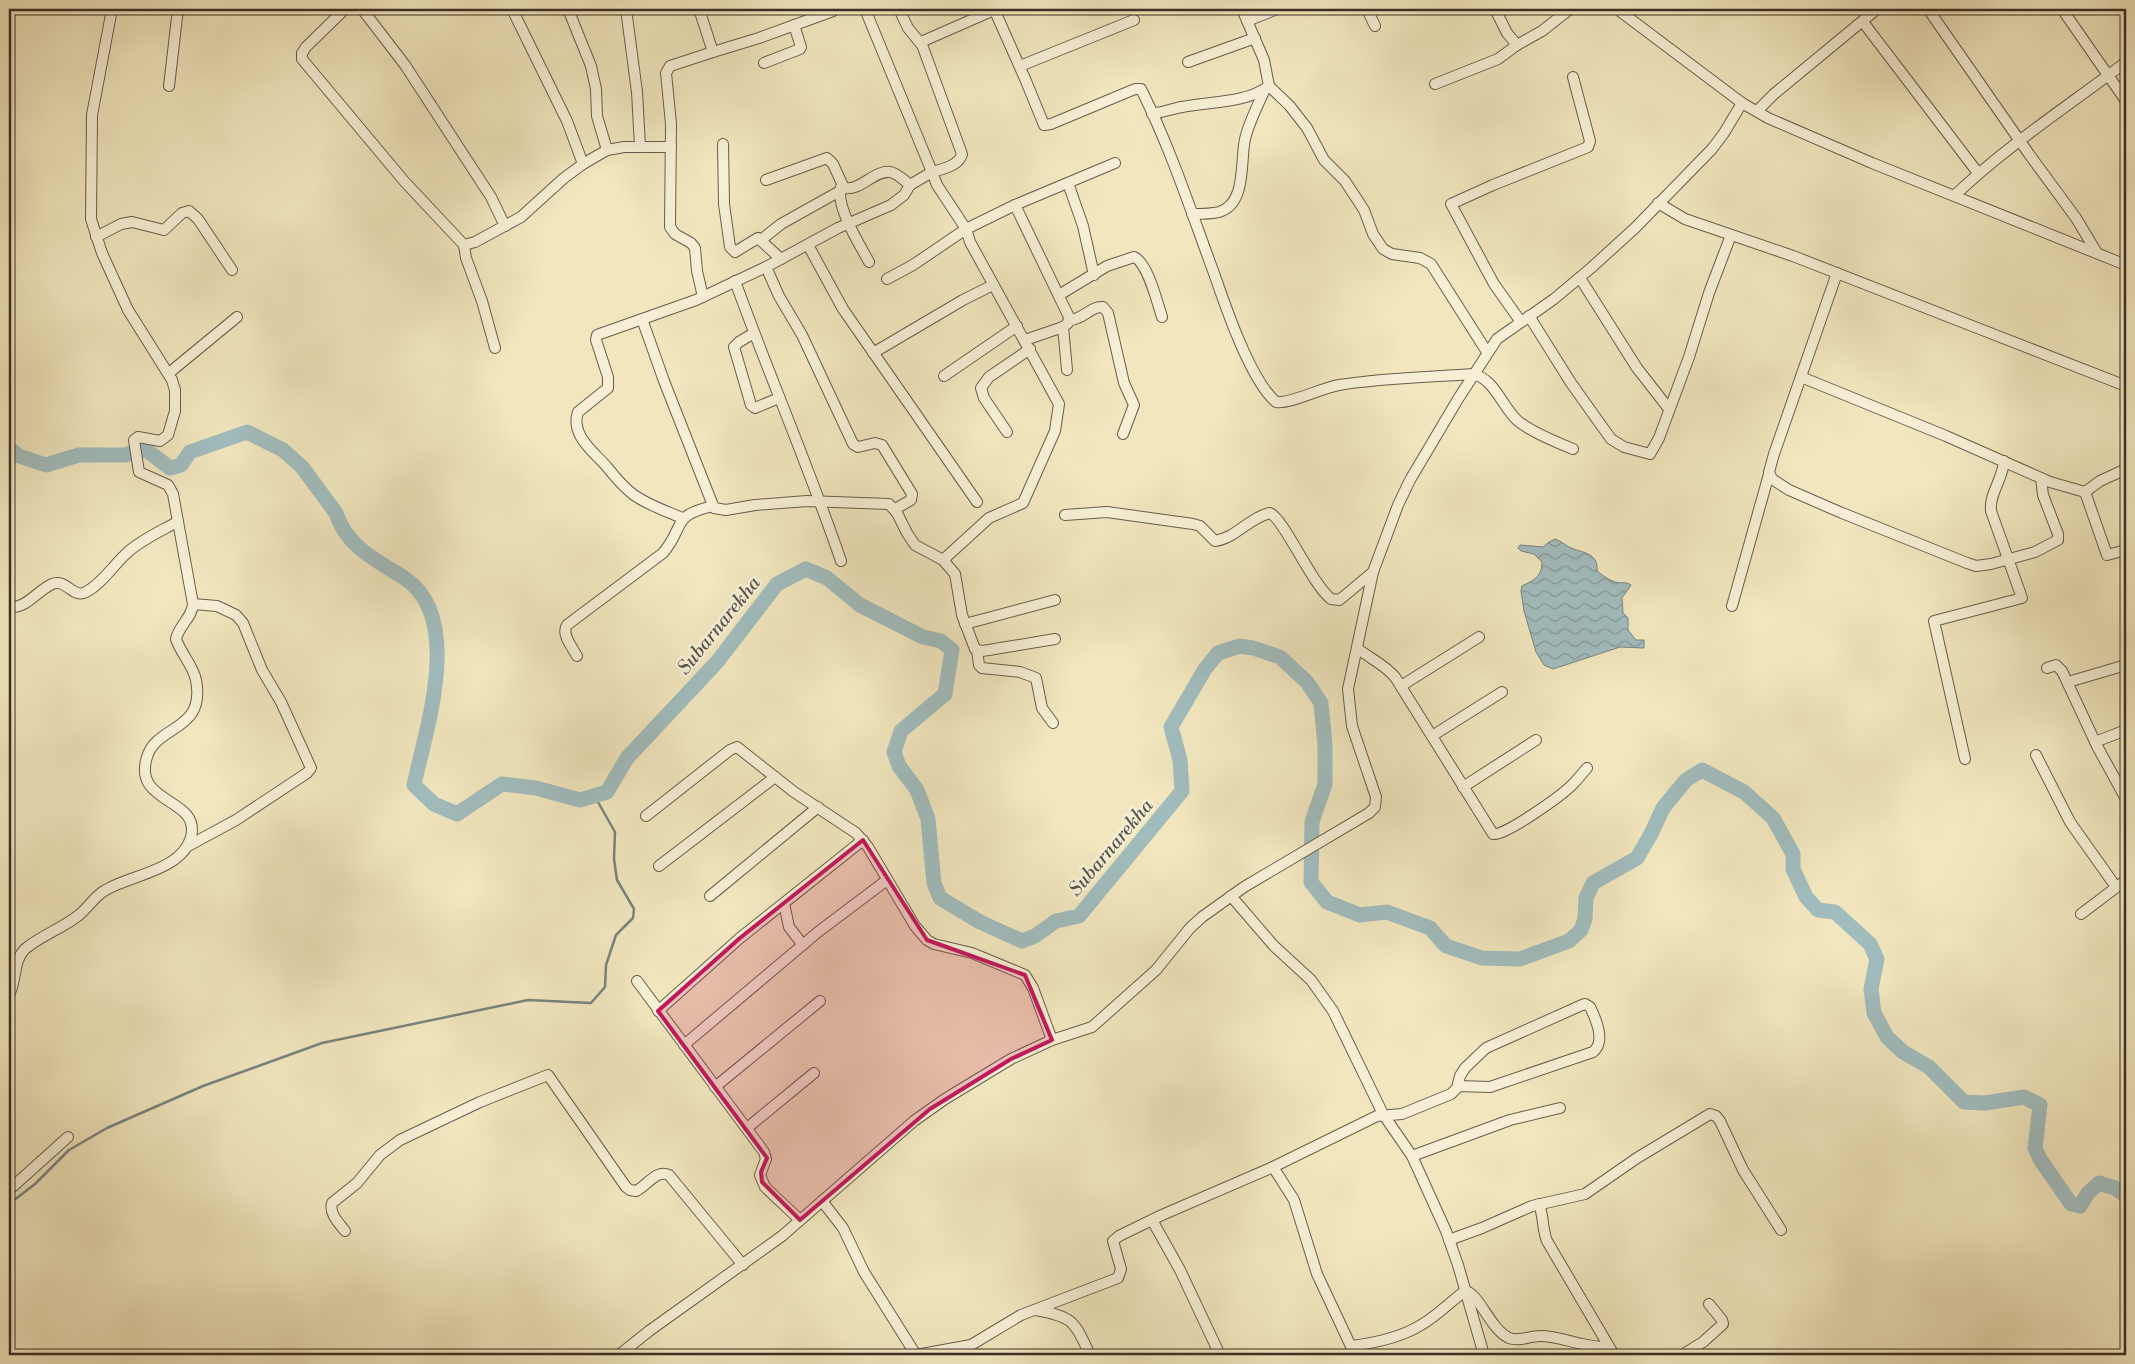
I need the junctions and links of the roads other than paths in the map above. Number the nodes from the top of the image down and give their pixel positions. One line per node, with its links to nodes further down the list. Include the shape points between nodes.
1 (112, 9): 65 (street, via 92,115 90,204)
2 (178, 9): 38 (street)
3 (344, 9): 67 (street, via 306,47 302,58 399,175)
4 (362, 9): 62 (street, via 405,65 491,197)
5 (512, 9): 50 (street, via 567,120)
6 (568, 9): 48 (street, via 591,66 597,116)
7 (626, 9): 46 (street, via 637,92)
8 (699, 9): 30 (street)
9 (865, 9): 51 (street)
10 (899, 9): 28 (street)
11 (994, 9): 28 (street); 34 (street)
12 (1242, 9): 23 (street)
13 (1277, 9): 23 (street)
14 (1367, 9): 26 (street)
15 (1495, 9): 29 (street)
16 (1570, 9): 29 (street)
17 (1617, 9): 41 (street)
18 (1877, 9): 24 (street)
19 (1928, 9): 44 (street)
20 (2062, 9): 35 (street)
21 (833, 11): 25 (street)
22 (1134, 20): 34 (street)
23 (1247, 21): 27 (street)
24 (1864, 22): 42 (street); 52 (street)
25 (794, 25): 30 (street); 33 (street, via 800,50)
26 (1375, 26)
27 (1254, 38): 31 (street); 39 (street, via 1264,60)
28 (921, 44): 51 (street, via 962,154 956,164)
29 (1517, 46): 37 (street, via 1498,59)
30 (713, 52): 47 (street, via 670,66 667,70)
31 (1188, 62)
32 (2126, 62): 35 (street)
33 (764, 63)
34 (1020, 66): 43 (street, via 1044,125 1138,88)
35 (2108, 76): 40 (street); 44 (street)
36 (1573, 77): 86 (street, via 1590,141 1588,146 1451,205 1494,284)
37 (1435, 84)
38 (169, 86)
39 (1267, 87): 43 (street, via 1232,100 1183,106); 60 (street, via 1246,137 1237,196 1225,210); 93 (street, via 1289,105 1307,128 1324,160 1345,181 1383,249 1431,264)
40 (2126, 100)
41 (1742, 103): 42 (street); 58 (street, via 1712,149)
42 (1757, 111): 57 (street, via 1863,160)
43 (1152, 114): 60 (street)
44 (2020, 141): 52 (street); 69 (street, via 2076,218)
45 (722, 144): 66 (street, via 724,204 730,247 735,252 754,239)
46 (640, 146): 47 (street); 48 (street)
47 (671, 147): 82 (street, via 670,227 695,248)
48 (608, 150): 50 (street)
49 (1114, 163): 54 (street)
50 (583, 164): 62 (street, via 521,217)
51 (932, 172): 55 (street); 63 (street)
52 (1978, 174): 57 (street)
53 (766, 180): 56 (street, via 827,158 833,164)
54 (1068, 183): 59 (street); 76 (street, via 1084,226)
55 (910, 185): 56 (street, via 890,172 852,188); 61 (street, via 895,202)
56 (841, 188): 61 (street, via 840,197); 66 (street, via 781,224)
57 (1955, 195): 69 (street)
58 (1658, 203): 64 (street, via 1685,219); 77 (street)
59 (1015, 204): 63 (street); 81 (street)
60 (1192, 214): 97 (street, via 1232,324 1261,382 1276,402 1352,383)
61 (850, 224): 68 (street); 71 (street)
62 (505, 226): 67 (street)
63 (966, 229): 78 (street); 80 (street)
64 (1731, 235): 75 (street); 102 (street)
65 (96, 237): 74 (street, via 132,222 164,230 182,213 189,211 198,219); 96 (street, via 128,310)
66 (761, 240): 70 (street)
67 (464, 245): 91 (street)
68 (808, 245): 70 (street); 94 (street, via 837,299)
69 (2097, 253): 72 (street)
70 (782, 259): 73 (street)
71 (869, 262)
72 (2126, 265)
73 (766, 267): 79 (street); 114 (street, via 853,444 858,447 875,443 882,445 912,494 911,500)
74 (232, 270)
75 (1838, 273): 99 (street); 100 (street)
76 (1094, 275): 81 (street); 83 (street, via 1107,266 1130,257 1137,258 1148,276)
77 (1580, 278): 86 (street); 102 (street, via 1637,368)
78 (887, 279)
79 (735, 281): 82 (street); 89 (street)
80 (993, 285): 88 (street); 94 (street)
81 (1059, 295): 87 (street, via 1068,314)
82 (703, 297): 85 (street)
83 (1162, 317)
84 (237, 318): 96 (street)
85 (642, 318): 113 (street); 116 (street, via 597,335 608,388 578,412 576,423 588,448 625,488)
86 (1525, 319): 93 (street, via 1497,339); 102 (street, via 1615,442 1650,454)
87 (1066, 324): 90 (street); 95 (street); 104 (street, via 1081,319 1098,307 1103,307 1108,313 1124,383 1134,405)
88 (1016, 326): 90 (street); 98 (street)
89 (754, 333): 101 (street); 101 (street, via 734,347 751,405 755,408)
90 (1025, 340): 92 (street)
91 (495, 348)
92 (1030, 349): 103 (street, via 989,377 981,388); 120 (street, via 1059,404 1055,431 1023,503 989,518)
93 (1487, 352): 97 (street)
94 (872, 353): 112 (street)
95 (1068, 370)
96 (169, 373): 117 (street, via 176,402 168,435 160,441 136,437 135,447 140,472 171,488)
97 (1474, 374): 105 (street, via 1488,381 1509,412 1523,425); 122 (street, via 1410,480)
98 (944, 376)
99 (1800, 378): 106 (street); 108 (street)
100 (2126, 386)
101 (779, 398): 111 (street)
102 (1669, 409)
103 (1006, 432)
104 (1123, 434)
105 (1573, 449)
106 (2004, 462): 109 (street); 119 (street, via 1991,507)
107 (2126, 469): 110 (street)
108 (1769, 474): 119 (street, via 1789,490 1842,514 1967,563 1983,566); 125 (street)
109 (2041, 478): 110 (street); 119 (street, via 2043,494 2059,539 2035,552)
110 (2084, 492): 118 (street, via 2107,555)
111 (821, 501): 113 (street, via 726,510); 114 (street, via 885,503); 121 (street)
112 (976, 502)
113 (713, 506): 116 (street)
114 (895, 509): 120 (street, via 911,540)
115 (1065, 516): 122 (street, via 1106,512 1193,524 1217,541 1270,513 1278,520 1307,570 1331,599 1343,597)
116 (682, 518): 132 (street, via 663,553 567,625 566,634)
117 (177, 522): 124 (street); 126 (street, via 128,552 84,593 57,583 20,606)
118 (2126, 550)
119 (2007, 559): 144 (street, via 2022,598 1934,622)
120 (943, 560): 127 (street, via 955,574)
121 (842, 561)
122 (1373, 572): 130 (street)
123 (1055, 600): 127 (street)
124 (192, 604): 152 (street, via 192,611 176,639 196,682 193,710 186,722 151,748 145,767 145,778 150,788 189,817 193,828); 152 (street, via 217,606 236,615 243,623 310,768 243,816)
125 (1732, 606)
126 (9, 607)
127 (965, 624): 131 (street, via 973,646)
128 (1479, 637): 136 (street)
129 (1056, 638): 131 (street)
130 (1357, 648): 136 (street, via 1385,666); 158 (street, via 1348,698 1352,726 1376,797 1375,807)
131 (978, 650): 138 (street, via 982,668 1020,672 1036,678 1042,708)
132 (577, 656)
133 (2126, 665): 135 (street)
134 (2047, 668): 135 (street, via 2058,666)
135 (2068, 682): 142 (street)
136 (1401, 686): 140 (street)
137 (1502, 692): 140 (street)
138 (1053, 723)
139 (2126, 730): 142 (street)
140 (1432, 736): 147 (street)
141 (1536, 740): 147 (street)
142 (2095, 742): 148 (street)
143 (2036, 755): 156 (street, via 2070,822)
144 (1964, 759)
145 (1587, 768): 147 (street, via 1556,798 1495,835)
146 (775, 777): 149 (street); 150 (street, via 735,747); 153 (street)
147 (1463, 787)
148 (2126, 799)
149 (818, 808): 151 (street, via 845,824); 157 (street)
150 (646, 816)
151 (863, 840): 154 (street); 159 (street)
152 (188, 846): 163 (street, via 171,862 103,892 79,915 25,949 17,962)
153 (660, 866)
154 (887, 880): 161 (street); 166 (street, via 915,926 931,943 972,953 1025,975)
155 (2126, 880): 156 (street)
156 (2116, 887): 160 (street)
157 (710, 896)
158 (1231, 896): 166 (street, via 1190,928 1156,970 1092,1027); 172 (street, via 1323,996)
159 (784, 903): 161 (street, via 787,922); 165 (street)
160 (2081, 914)
161 (803, 945): 167 (street)
162 (636, 981): 165 (street)
163 (9, 995)
164 (820, 1001): 170 (street)
165 (658, 1011): 167 (street)
166 (1052, 1040): 178 (street, via 1011,1059 930,1109)
167 (684, 1045): 170 (street)
168 (814, 1073): 173 (street)
169 (1458, 1086): 169 (street, via 1490,1087 1594,1052 1600,1035 1590,1007 1586,1004 1486,1048 1464,1068); 172 (street, via 1451,1094 1402,1114)
170 (715, 1087): 173 (street)
171 (1560, 1108): 175 (street, via 1510,1120)
172 (1383, 1114): 175 (street); 176 (street)
173 (746, 1128): 180 (street, via 766,1156 760,1175 762,1182)
174 (68, 1137): 177 (street)
175 (1412, 1156): 184 (street)
176 (1273, 1167): 181 (street); 189 (street, via 1294,1200 1317,1274)
177 (9, 1190)
178 (822, 1201): 180 (street); 188 (street, via 843,1228 864,1272 916,1355 979,1342)
179 (1539, 1204): 182 (street, via 1585,1194 1637,1158 1707,1115 1714,1114 1743,1170); 184 (street); 190 (street, via 1543,1233)
180 (800, 1220): 185 (street)
181 (1152, 1220): 188 (street, via 1114,1239 1122,1269 1118,1278); 193 (street, via 1177,1263)
182 (1781, 1230)
183 (345, 1231): 185 (street, via 333,1214 332,1203 358,1183 387,1149 480,1102 548,1076 626,1188 636,1191 657,1175 670,1175)
184 (1449, 1240): 186 (street)
185 (743, 1265): 191 (street)
186 (1465, 1291): 189 (street, via 1412,1330); 190 (street, via 1472,1294 1491,1322 1510,1338 1560,1338); 194 (street)
187 (1709, 1304): 195 (street, via 1723,1324)
188 (1034, 1310): 192 (street, via 1062,1315 1070,1320)
189 (1353, 1351)
190 (1611, 1352)
191 (619, 1355)
192 (1090, 1355)
193 (1220, 1355)
194 (1484, 1355)
195 (1682, 1355)

